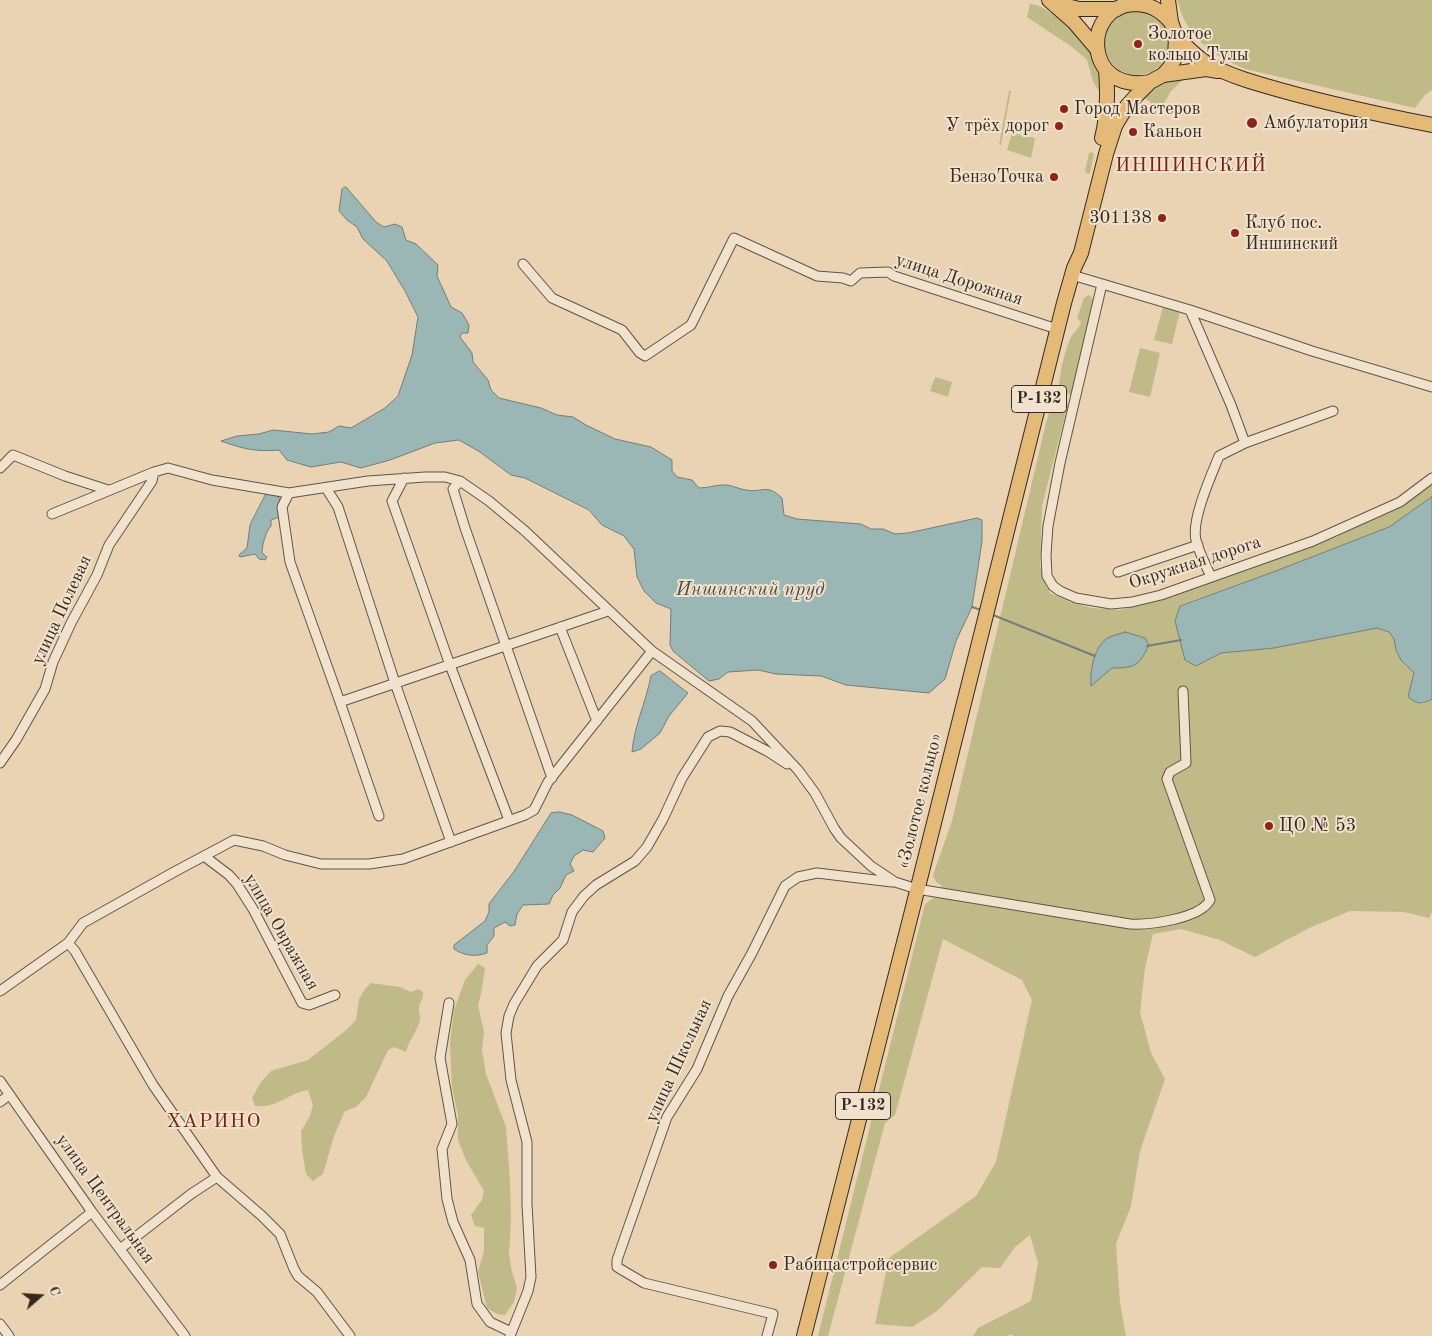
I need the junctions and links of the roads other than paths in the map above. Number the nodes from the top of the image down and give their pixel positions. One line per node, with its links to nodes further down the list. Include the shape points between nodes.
1 (1168, 0): 4 (main road)
2 (1051, 2): 3 (main road, via 1079,9); 6 (main road, «Золотое кольцо»)
3 (1125, 4): 4 (main road, via 1153,7); 6 (main road, via 1101,25)
4 (1171, 22): 5 (main road)
5 (1176, 36): 8 (main road, via 1206,63); 9 (main road, via 1175,58)
6 (1097, 49): 7 (main road, «Золотое кольцо» / Р-132)
7 (1106, 70): 10 (main road, via 1121,81); 13 (main road, «Золотое кольцо» / Р-132, via 1107,120 1074,252)
8 (1226, 73): 9 (main road, via 1206,69); 11 (main road, via 1322,101)
9 (1163, 75): 10 (main road, «Золотое кольцо» / Р-132)
10 (1144, 83): 13 (main road, «Золотое кольцо» / Р-132, via 1115,126 1081,253)
11 (1432, 125)
12 (522, 264): 16 (street, улица Дорожная, via 552,298 622,330 645,356 691,325 734,238 817,276 851,281 860,273 888,272)
13 (1073, 271): 14 (street); 16 (main road, «Золотое кольцо» / Р-132)
14 (1102, 284): 15 (street); 31 (street, Окружная дорога, via 1050,507 1046,555 1048,576 1053,586 1068,596 1111,604 1173,592)
15 (1190, 310): 17 (street); 19 (street)
16 (1057, 329): 49 (main road, «Золотое кольцо» / Р-132)
17 (1432, 387)
18 (1333, 411): 19 (street)
19 (1245, 443): 29 (street, via 1219,456 1196,524)
20 (0, 468): 26 (street, via 13,455)
21 (154, 472): 26 (street); 27 (street, via 168,468 212,480); 41 (street, улица Полевая, via 152,481 109,545 53,662 45,689)
22 (404, 478): 24 (street, via 445,477); 25 (street); 36 (street, via 392,500)
23 (1432, 478): 31 (street, Окружная дорога, via 1400,502 1313,541)
24 (460, 481): 32 (street, via 489,500 525,531); 34 (street, via 453,489)
25 (326, 488): 27 (street); 37 (street, via 338,507)
26 (108, 490): 28 (street)
27 (289, 493): 39 (street, via 282,507 290,562)
28 (52, 514)
29 (1198, 545): 30 (street); 31 (street)
30 (1118, 572)
31 (1211, 577)
32 (608, 611): 33 (street); 35 (street)
33 (560, 627): 34 (street); 40 (street)
34 (506, 646): 36 (street); 43 (street)
35 (652, 651): 40 (street); 42 (street, via 752,721)
36 (450, 664): 37 (street); 45 (street)
37 (395, 683): 39 (street); 46 (street)
38 (1182, 690): 49 (street, via 1186,763 1170,772 1167,779 1210,898 1206,906 1173,920 1130,924)
39 (340, 702): 44 (street)
40 (598, 721): 43 (street)
41 (0, 763)
42 (798, 770): 48 (street, via 841,838 871,866); 62 (street, via 734,734 720,731 708,737 682,778 647,847 635,861 584,896 572,912 562,940 537,966 514,1004 506,1033 511,1080 528,1142 531,1277)
43 (552, 778): 45 (street, via 534,810)
44 (378, 816)
45 (509, 820): 46 (street)
46 (451, 842): 47 (street, via 403,859 369,864 322,864 237,840)
47 (204, 856): 50 (street, via 84,923); 52 (street, улица Овражная, via 237,884 253,908 302,1003 309,1005)
48 (895, 882): 49 (street); 66 (street, улица Школьная, via 817,873 801,875 785,886 728,996 697,1069 667,1117 617,1260 618,1267 643,1283 773,1314)
49 (917, 889): 67 (main road, «Золотое кольцо» / Р-132)
50 (68, 943): 51 (street); 57 (street, via 153,1085)
51 (0, 991)
52 (335, 995)
53 (449, 1003): 62 (street, via 440,1058 452,1124 442,1149 447,1199 453,1222 470,1260 477,1304 490,1322)
54 (0, 1081): 55 (street, улица Центральная)
55 (9, 1096): 56 (street); 58 (street, улица Центральная)
56 (0, 1102)
57 (217, 1177): 59 (street); 65 (street, via 280,1234 298,1276 317,1292)
58 (92, 1212): 59 (street, улица Центральная); 60 (street)
59 (120, 1249): 64 (street, улица Центральная)
60 (0, 1284)
61 (0, 1324): 63 (street)
62 (510, 1334)
63 (9, 1336)
64 (185, 1336)
65 (350, 1336)
66 (767, 1336)
67 (804, 1336)

